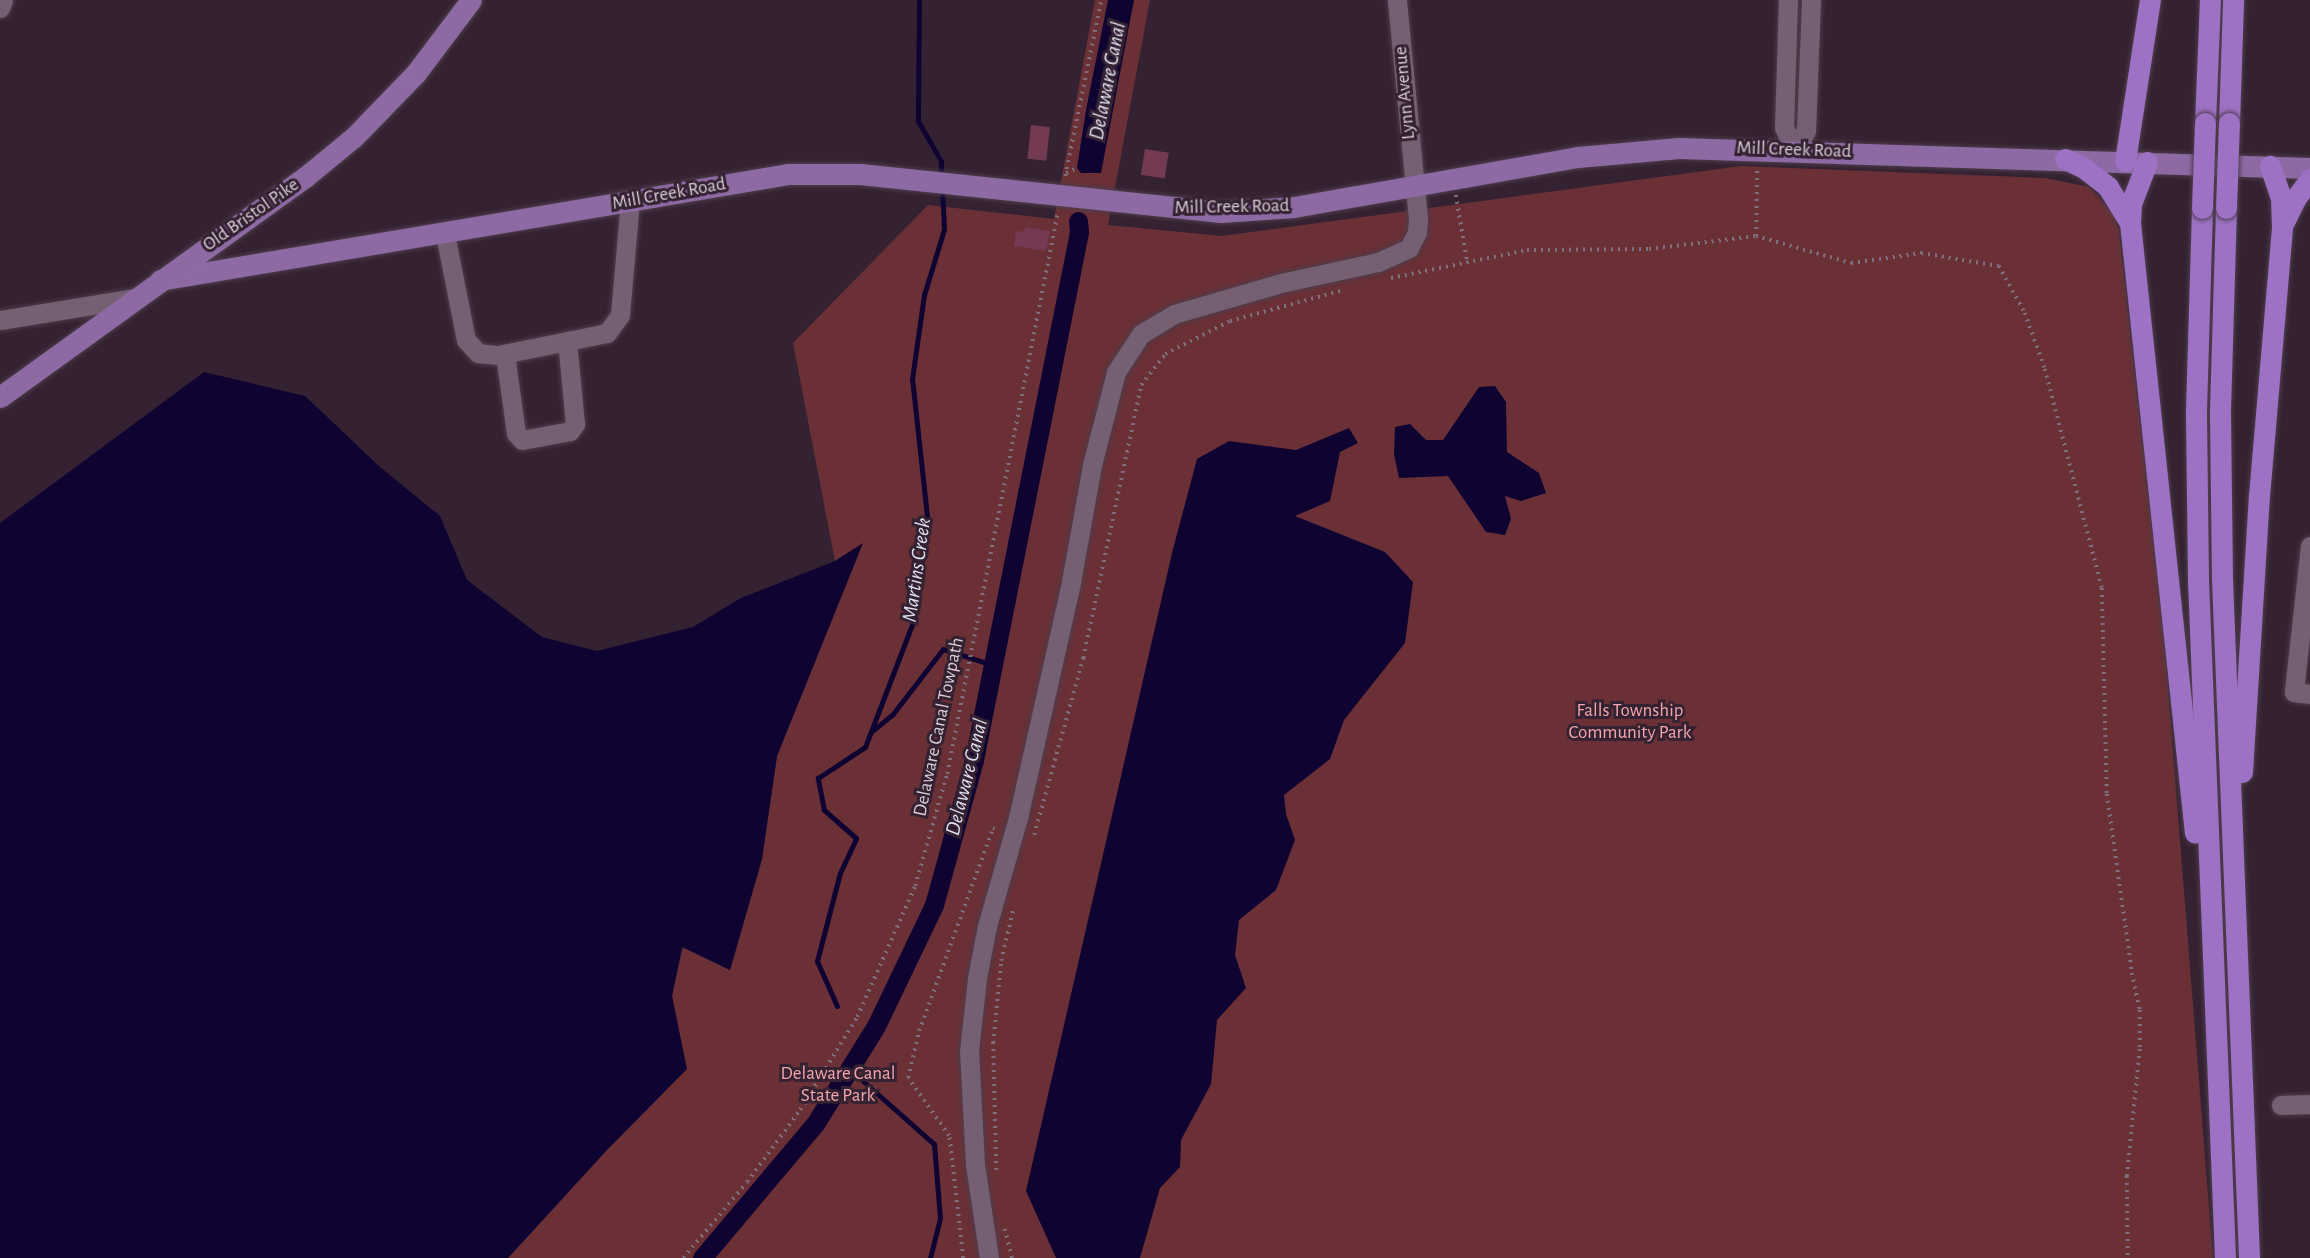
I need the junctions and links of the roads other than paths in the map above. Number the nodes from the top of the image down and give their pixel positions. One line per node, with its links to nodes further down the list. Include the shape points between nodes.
1 (3, 0): 9 (street)
2 (471, 0): 22 (main road, Old Bristol Pike, via 416,74 354,137)
3 (1397, 0): 17 (street, Lynn Avenue)
4 (1788, 0): 10 (street, via 1784,127)
5 (1811, 0): 10 (street, via 1806,131)
6 (2150, 0): 12 (highway)
7 (2210, 0): 31 (highway, bridge, via 2196,402)
8 (2233, 0): 30 (highway, bridge, via 2220,484)
9 (0, 8)
10 (1794, 150): 11 (main road, Mill Creek Road); 17 (main road, Mill Creek Road, via 1701,147 1611,153)
11 (2065, 159): 12 (main road, Mill Creek Road); 19 (highway, via 2108,187)
12 (2125, 161): 13 (main road, Mill Creek Road)
13 (2147, 162): 14 (main road, Mill Creek Road); 19 (highway, via 2133,194)
14 (2270, 166): 15 (main road, Mill Creek Road); 20 (highway, via 2281,198)
15 (2310, 167)
16 (2310, 179): 20 (highway)
17 (1414, 186): 18 (main road, Mill Creek Road, via 1294,207 1221,212 860,174 789,174); 34 (street, Lynn Avenue, via 1417,232 1402,254 1280,283 1154,323 1127,351 1109,394 1023,837 987,926 969,1051 975,1164)
18 (630, 201): 21 (main road, Mill Creek Road); 25 (street, via 620,315 607,333)
19 (2130, 223): 31 (highway)
20 (2282, 227): 30 (highway, via 2259,496)
21 (445, 234): 22 (main road, Mill Creek Road); 26 (street, via 466,340 478,353)
22 (160, 281): 23 (main road, Old Bristol Pike)
23 (135, 298): 24 (street); 27 (main road, Old Bristol Pike)
24 (0, 320)
25 (567, 341): 26 (street); 26 (street, via 575,424 570,431 522,440 516,433)
26 (505, 354)
27 (0, 397)
28 (2310, 546): 29 (street, via 2294,692)
29 (2310, 694)
30 (2234, 890): 36 (highway)
31 (2216, 1023): 35 (highway)
32 (2310, 1104): 33 (street)
33 (2281, 1105)
34 (989, 1258)
35 (2225, 1258)
36 (2249, 1258)

